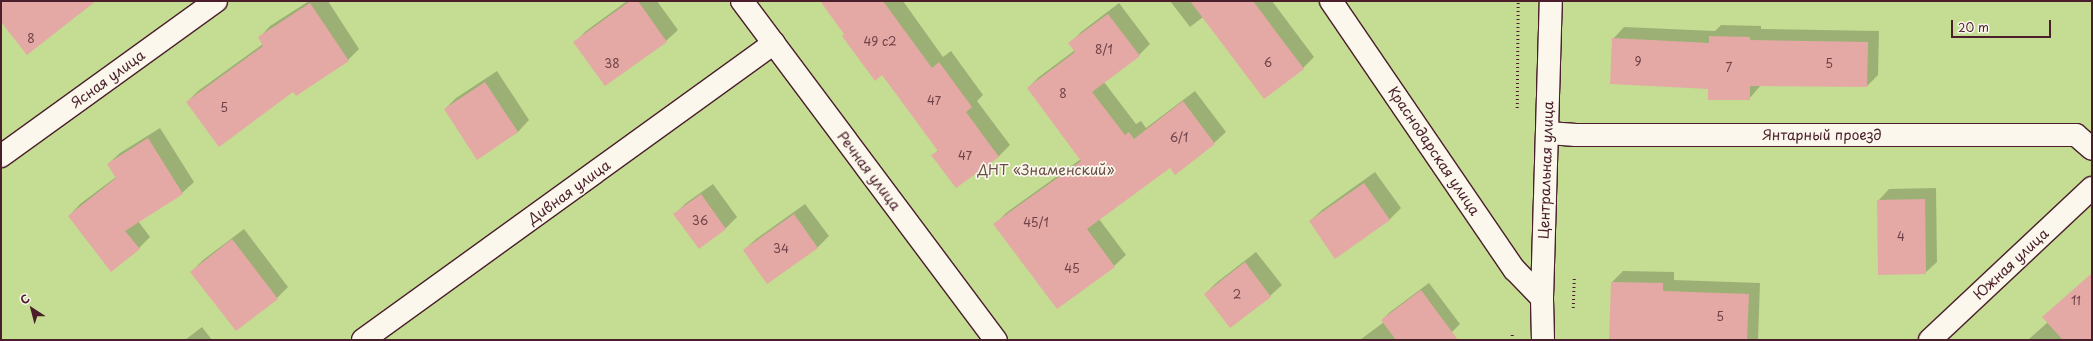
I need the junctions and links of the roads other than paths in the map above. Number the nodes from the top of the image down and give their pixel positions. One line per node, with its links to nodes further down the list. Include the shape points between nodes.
1 (216, 1): 8 (street, Ясная улица)
2 (742, 1): 5 (street, Речная улица)
3 (1331, 1): 10 (street, Краснодарская улица, via 1514,269)
4 (1551, 1): 6 (street, Центральная улица)
5 (774, 43): 11 (street, Речная улица); 12 (street, Дивная улица)
6 (1548, 133): 7 (street, Янтарный проезд, via 2076,136); 10 (street, Центральная улица)
7 (2092, 149)
8 (1, 156)
9 (2092, 188): 14 (street, Южная улица)
10 (1542, 298): 13 (street, Центральная улица)
11 (988, 337)
12 (363, 340)
13 (1543, 340)
14 (1930, 340)

